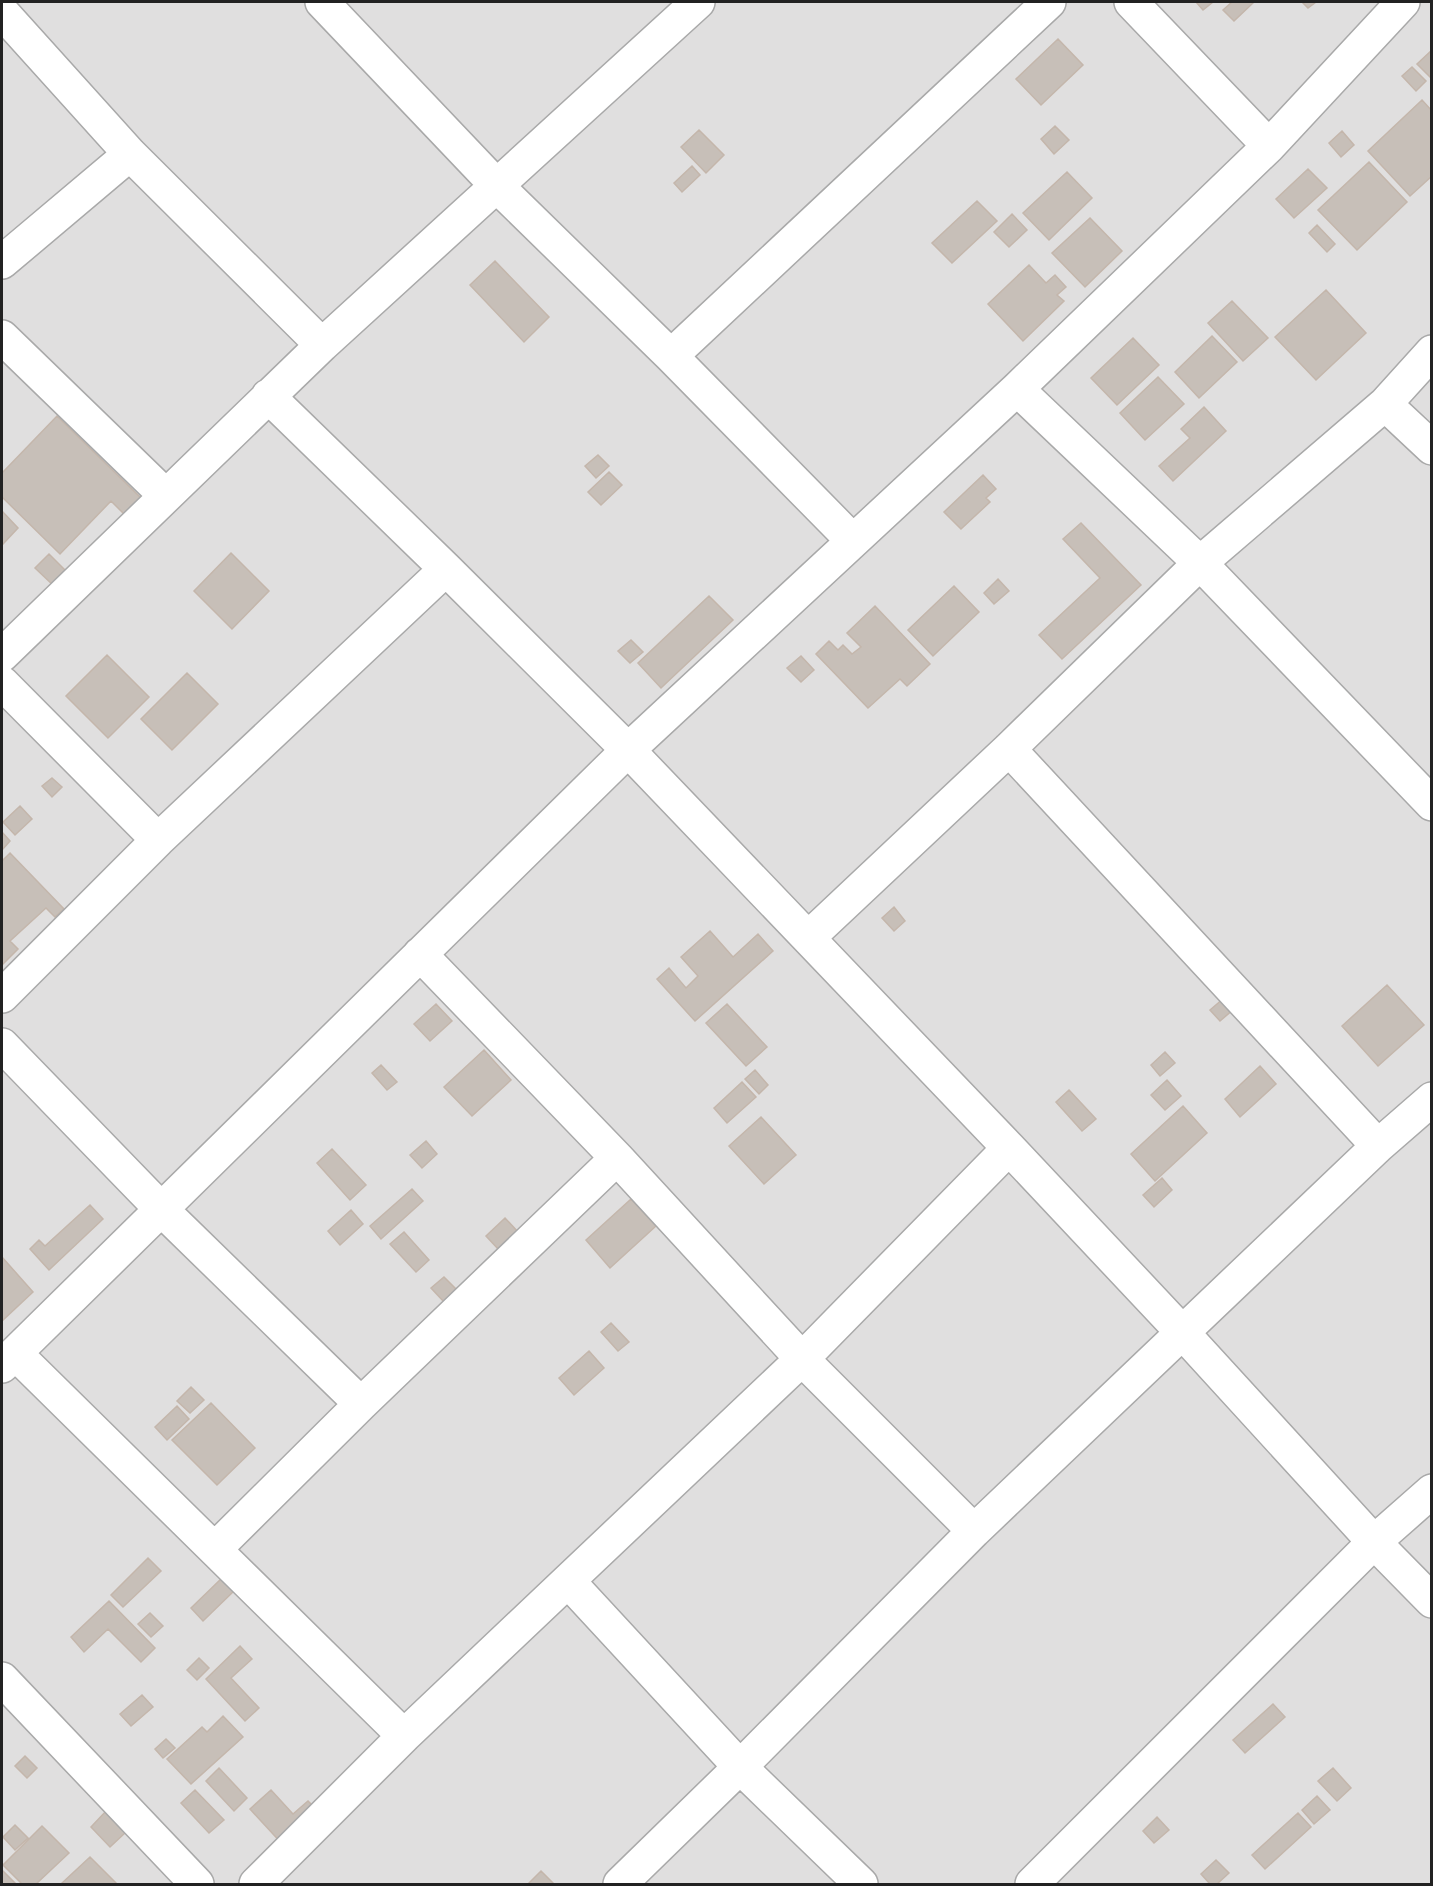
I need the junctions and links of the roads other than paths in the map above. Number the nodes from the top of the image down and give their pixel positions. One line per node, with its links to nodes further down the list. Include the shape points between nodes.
1 (322, 2): 9 (street)
2 (698, 2): 9 (street)
3 (1048, 2): 14 (street)
4 (1131, 2): 7 (street)
5 (1403, 2): 7 (street)
6 (2, 12): 8 (street)
7 (1269, 146): 15 (street)
8 (130, 154): 10 (street); 12 (street)
9 (497, 186): 12 (street); 14 (street)
10 (2, 262)
11 (2, 337): 19 (street)
12 (322, 345): 16 (street)
13 (1431, 352): 17 (street)
14 (671, 356): 20 (street)
15 (1017, 389): 20 (street); 21 (street)
16 (268, 396): 19 (street); 22 (street)
17 (1385, 404): 18 (street); 21 (street)
18 (1431, 448)
19 (165, 495): 23 (street)
20 (853, 541): 26 (street)
21 (1200, 563): 25 (street); 27 (street)
22 (446, 569): 26 (street); 28 (street)
23 (2, 654)
24 (2, 683): 28 (street)
25 (1009, 749): 29 (street); 34 (street)
26 (628, 750): 29 (street); 30 (street)
27 (1431, 804)
28 (158, 840): 31 (street)
29 (808, 938): 35 (street)
30 (420, 954): 36 (street); 37 (street)
31 (2, 996)
32 (2, 1045): 37 (street)
33 (1431, 1099): 34 (street)
34 (1378, 1146): 38 (street)
35 (1010, 1148): 38 (street); 39 (street)
36 (617, 1158): 39 (street); 41 (street)
37 (162, 1210): 40 (street); 41 (street)
38 (1182, 1332): 43 (street); 44 (street)
39 (802, 1359): 43 (street); 46 (street)
40 (9, 1360): 45 (street)
41 (362, 1404): 45 (street)
42 (1431, 1491): 44 (street)
43 (974, 1531): 50 (street)
44 (1374, 1542): 47 (street); 55 (street)
45 (215, 1549): 49 (street)
46 (568, 1581): 49 (street); 50 (street)
47 (1431, 1601)
48 (7, 1697): 51 (street)
49 (404, 1736): 52 (street)
50 (740, 1767): 53 (street); 54 (street)
51 (197, 1884)
52 (256, 1884)
53 (620, 1884)
54 (861, 1884)
55 (1032, 1884)

